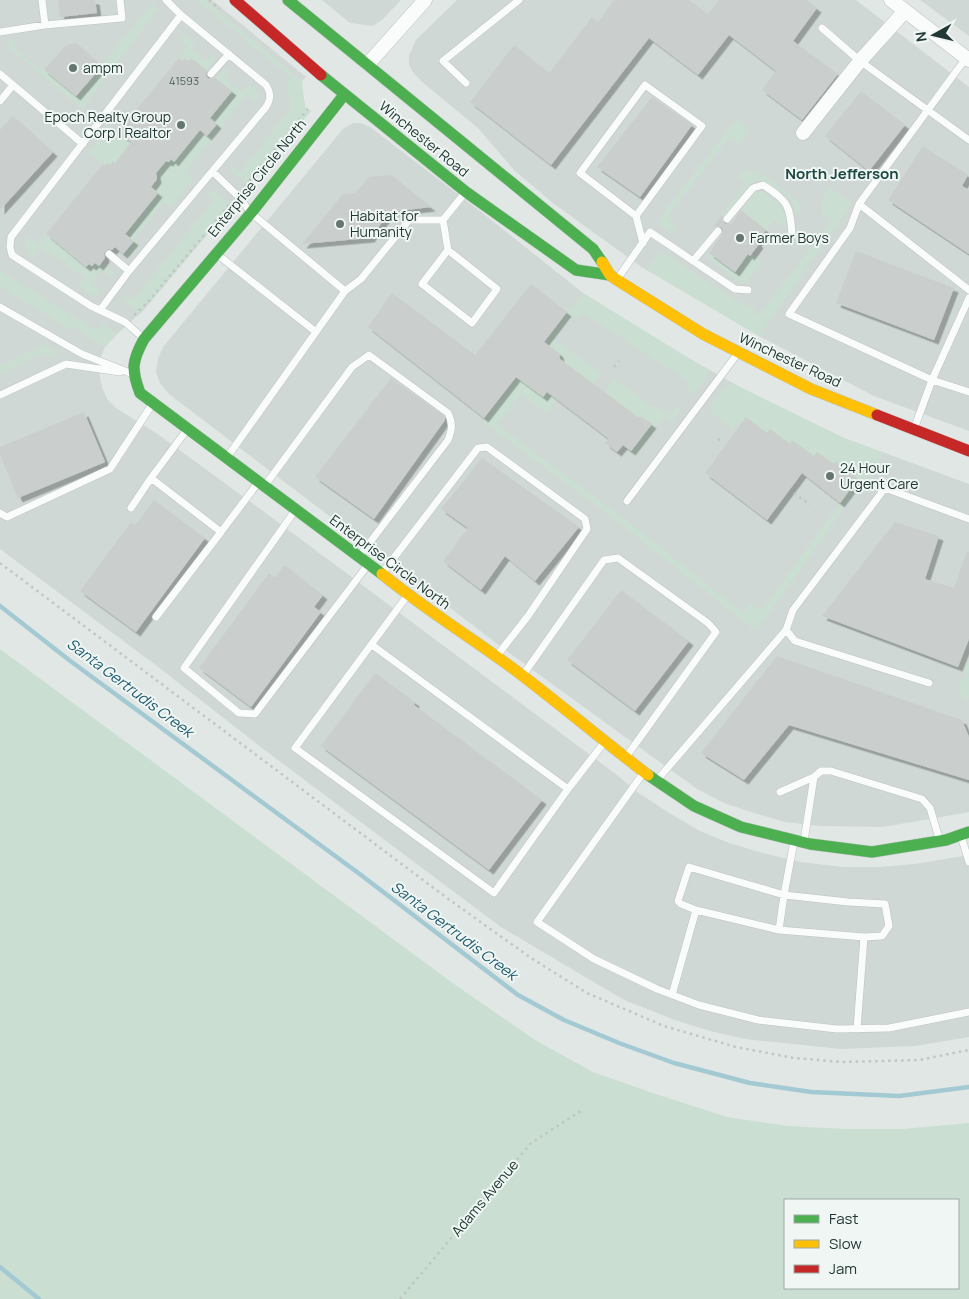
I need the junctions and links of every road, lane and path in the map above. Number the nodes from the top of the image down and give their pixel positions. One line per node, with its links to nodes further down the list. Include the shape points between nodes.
1 (44, 0): 11 (lane)
2 (120, 0): 11 (lane, via 122,18)
3 (166, 0): 10 (lane)
4 (235, 0): 22 (street, Winchester Road)
5 (288, 0): 17 (street, Winchester Road)
6 (425, 0): 17 (street)
7 (519, 0): 20 (lane, via 443,61)
8 (891, 0): 9 (street)
9 (905, 11): 15 (street); 16 (street)
10 (181, 15): 14 (lane); 28 (lane)
11 (45, 25): 13 (lane)
12 (822, 28): 16 (lane)
13 (0, 32)
14 (229, 54): 19 (lane); 29 (lane, via 266,85 271,100)
15 (968, 59): 25 (lane)
16 (860, 61): 25 (lane); 26 (street)
17 (368, 64): 45 (street, Winchester Road, via 593,249)
18 (0, 74): 21 (lane)
19 (211, 74)
20 (466, 83)
21 (13, 85): 23 (lane); 28 (lane)
22 (344, 95): 30 (street, Winchester Road); 33 (street, Enterprise Circle North)
23 (0, 101)
24 (308, 109): 31 (path)
25 (927, 110): 27 (lane); 32 (lane)
26 (803, 133)
27 (969, 140)
28 (83, 144): 51 (lane, via 11,237 10,247 12,255)
29 (212, 172): 31 (lane); 44 (lane)
30 (466, 192): 36 (lane); 45 (street, Winchester Road, via 576,270)
31 (237, 195): 33 (lane); 52 (path, via 148,302)
32 (859, 204): 48 (lane); 59 (lane, via 850,228 790,314)
33 (251, 213): 42 (street, Enterprise Circle North); 46 (lane)
34 (636, 216): 34 (lane, via 580,173 645,85 702,126); 39 (lane)
35 (727, 219): 38 (lane, via 753,188 763,185 786,202 791,215)
36 (442, 220): 40 (lane); 46 (lane, via 410,220 361,279)
37 (718, 230): 43 (lane)
38 (792, 234)
39 (642, 243): 43 (lane, via 650,232); 45 (lane)
40 (448, 250): 40 (lane, via 422,284 472,323 496,289)
41 (108, 254): 44 (lane)
42 (216, 254): 53 (lane); 54 (street, Enterprise Circle North)
43 (693, 261): 47 (lane, via 735,289)
44 (129, 271): 51 (lane)
45 (613, 278): 55 (street, Winchester Road)
46 (345, 290): 53 (lane)
47 (748, 290)
48 (969, 290)
49 (969, 298): 59 (lane)
50 (0, 306): 58 (lane, via 82,354)
51 (100, 310): 52 (lane)
52 (125, 322): 54 (lane)
53 (316, 332): 68 (lane)
54 (144, 339): 58 (street, Enterprise Circle North, via 134,358)
55 (738, 353): 64 (street, Winchester Road, via 811,389); 72 (lane)
56 (618, 361): 57 (path)
57 (614, 367)
58 (132, 374): 61 (lane, via 66,364); 62 (street, Enterprise Circle North, via 140,393)
59 (932, 380): 60 (lane); 64 (lane)
60 (969, 392)
61 (0, 395)
62 (153, 402): 63 (street, Enterprise Circle North); 76 (lane, via 110,469 7,517)
63 (188, 429): 68 (street, Enterprise Circle North); 69 (lane)
64 (914, 429): 67 (street, Winchester Road)
65 (718, 439): 66 (path)
66 (722, 442)
67 (969, 451)
68 (227, 458): 70 (street, Enterprise Circle North)
69 (151, 478): 74 (lane); 78 (lane)
70 (262, 484): 75 (street, Enterprise Circle North); 78 (lane); 79 (lane, via 352,367 369,355 448,413 452,431 448,440)
71 (794, 493): 73 (path)
72 (627, 501)
73 (810, 505)
74 (131, 508)
75 (295, 510): 79 (street, Enterprise Circle North); 80 (lane, via 184,668 239,713 255,714)
76 (0, 513)
77 (969, 519): 84 (lane, via 885,488 793,610)
78 (221, 532): 83 (lane)
79 (359, 557): 80 (street, Enterprise Circle North)
80 (369, 564): 81 (street, Enterprise Circle North)
81 (381, 574): 82 (street, Enterprise Circle North); 86 (lane, via 478,448 487,447 495,452 585,519 587,529)
82 (407, 595): 85 (lane); 86 (street, Enterprise Circle North)
83 (156, 617)
84 (786, 630): 88 (lane, via 795,641); 93 (lane)
85 (372, 645): 94 (lane); 94 (lane, via 295,748 494,893)
86 (496, 657): 87 (street, Enterprise Circle North)
87 (523, 676): 89 (street, Enterprise Circle North); 90 (lane, via 604,560 618,558 708,623 716,632)
88 (929, 683)
89 (604, 742): 90 (street, Enterprise Circle North); 94 (lane)
90 (626, 758): 91 (street, Enterprise Circle North)
91 (644, 772): 93 (street, Enterprise Circle North); 104 (lane, via 537,922 594,959)
92 (814, 777): 95 (lane); 97 (lane, via 821,771 831,771 922,799 930,808); 98 (lane)
93 (656, 781): 98 (street, Enterprise Circle North, via 694,806 741,827)
94 (568, 789)
95 (780, 792)
96 (965, 834): 97 (street, Enterprise Circle North); 99 (lane)
97 (940, 841): 98 (street, Enterprise Circle North, via 872,852)
98 (799, 842): 100 (lane)
99 (969, 862)
100 (784, 895): 101 (lane, via 689,867 678,900); 102 (lane); 103 (lane, via 885,904 889,926 882,936)
101 (696, 910): 102 (lane); 104 (lane)
102 (779, 930): 103 (lane)
103 (864, 937): 106 (lane)
104 (672, 995): 106 (lane, via 758,1020 837,1029)
105 (969, 1012): 106 (lane, via 889,1028)
106 (857, 1028)
107 (581, 1111): 108 (path, Adams Avenue, via 531,1143)
108 (400, 1299)

